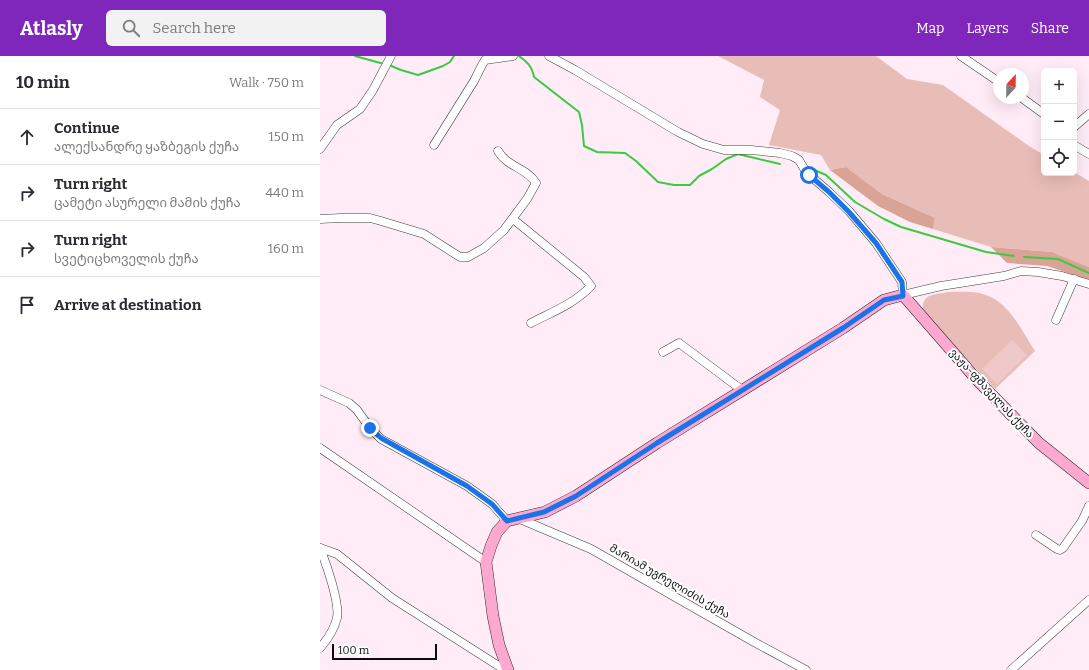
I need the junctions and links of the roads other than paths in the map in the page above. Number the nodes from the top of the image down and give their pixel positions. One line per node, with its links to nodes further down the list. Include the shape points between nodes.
1 (513, 56): 10 (street, via 485,60)
2 (549, 56): 19 (street, via 703,144 724,150 780,153 799,160 806,172 844,207 876,243 902,282)
3 (961, 56): 5 (street)
4 (388, 61): 12 (street, via 360,109 337,125)
5 (993, 78)
6 (1029, 103): 7 (street)
7 (1041, 112)
8 (1089, 114): 9 (street)
9 (1077, 124)
10 (434, 145)
11 (1077, 147): 14 (street)
12 (320, 148)
13 (498, 151): 16 (street, via 502,159 536,182)
14 (1089, 154)
15 (320, 219): 16 (street, via 381,220 424,234 460,257 468,257 484,248)
16 (513, 219): 21 (street, via 591,286 568,305)
17 (1074, 279): 18 (street); 19 (street, via 1038,272 1021,272 941,286); 20 (street)
18 (1089, 284)
19 (903, 296): 24 (street, via 884,300); 26 (street, ვაჟა-ფშაველას ქუჩა, via 978,381 1039,443)
20 (1056, 320)
21 (531, 323)
22 (663, 352): 24 (street, via 679,343)
23 (320, 390): 29 (street, via 349,403 381,438 467,486 492,504)
24 (742, 390): 28 (street, via 576,496 544,512)
25 (320, 448): 32 (street)
26 (1089, 483)
27 (1089, 506): 30 (street, via 1082,521 1060,550)
28 (520, 519): 29 (street); 37 (street, მარიამ უგრელიძის ქუჩა, via 591,549)
29 (507, 521): 32 (street, via 497,532)
30 (1036, 535)
31 (320, 548): 34 (street, via 333,585 337,612 330,637); 35 (street, via 337,554 392,598)
32 (486, 562): 36 (street, via 493,616)
33 (1089, 600): 38 (street)
34 (320, 648)
35 (505, 670)
36 (508, 670)
37 (806, 670)
38 (1011, 670)

